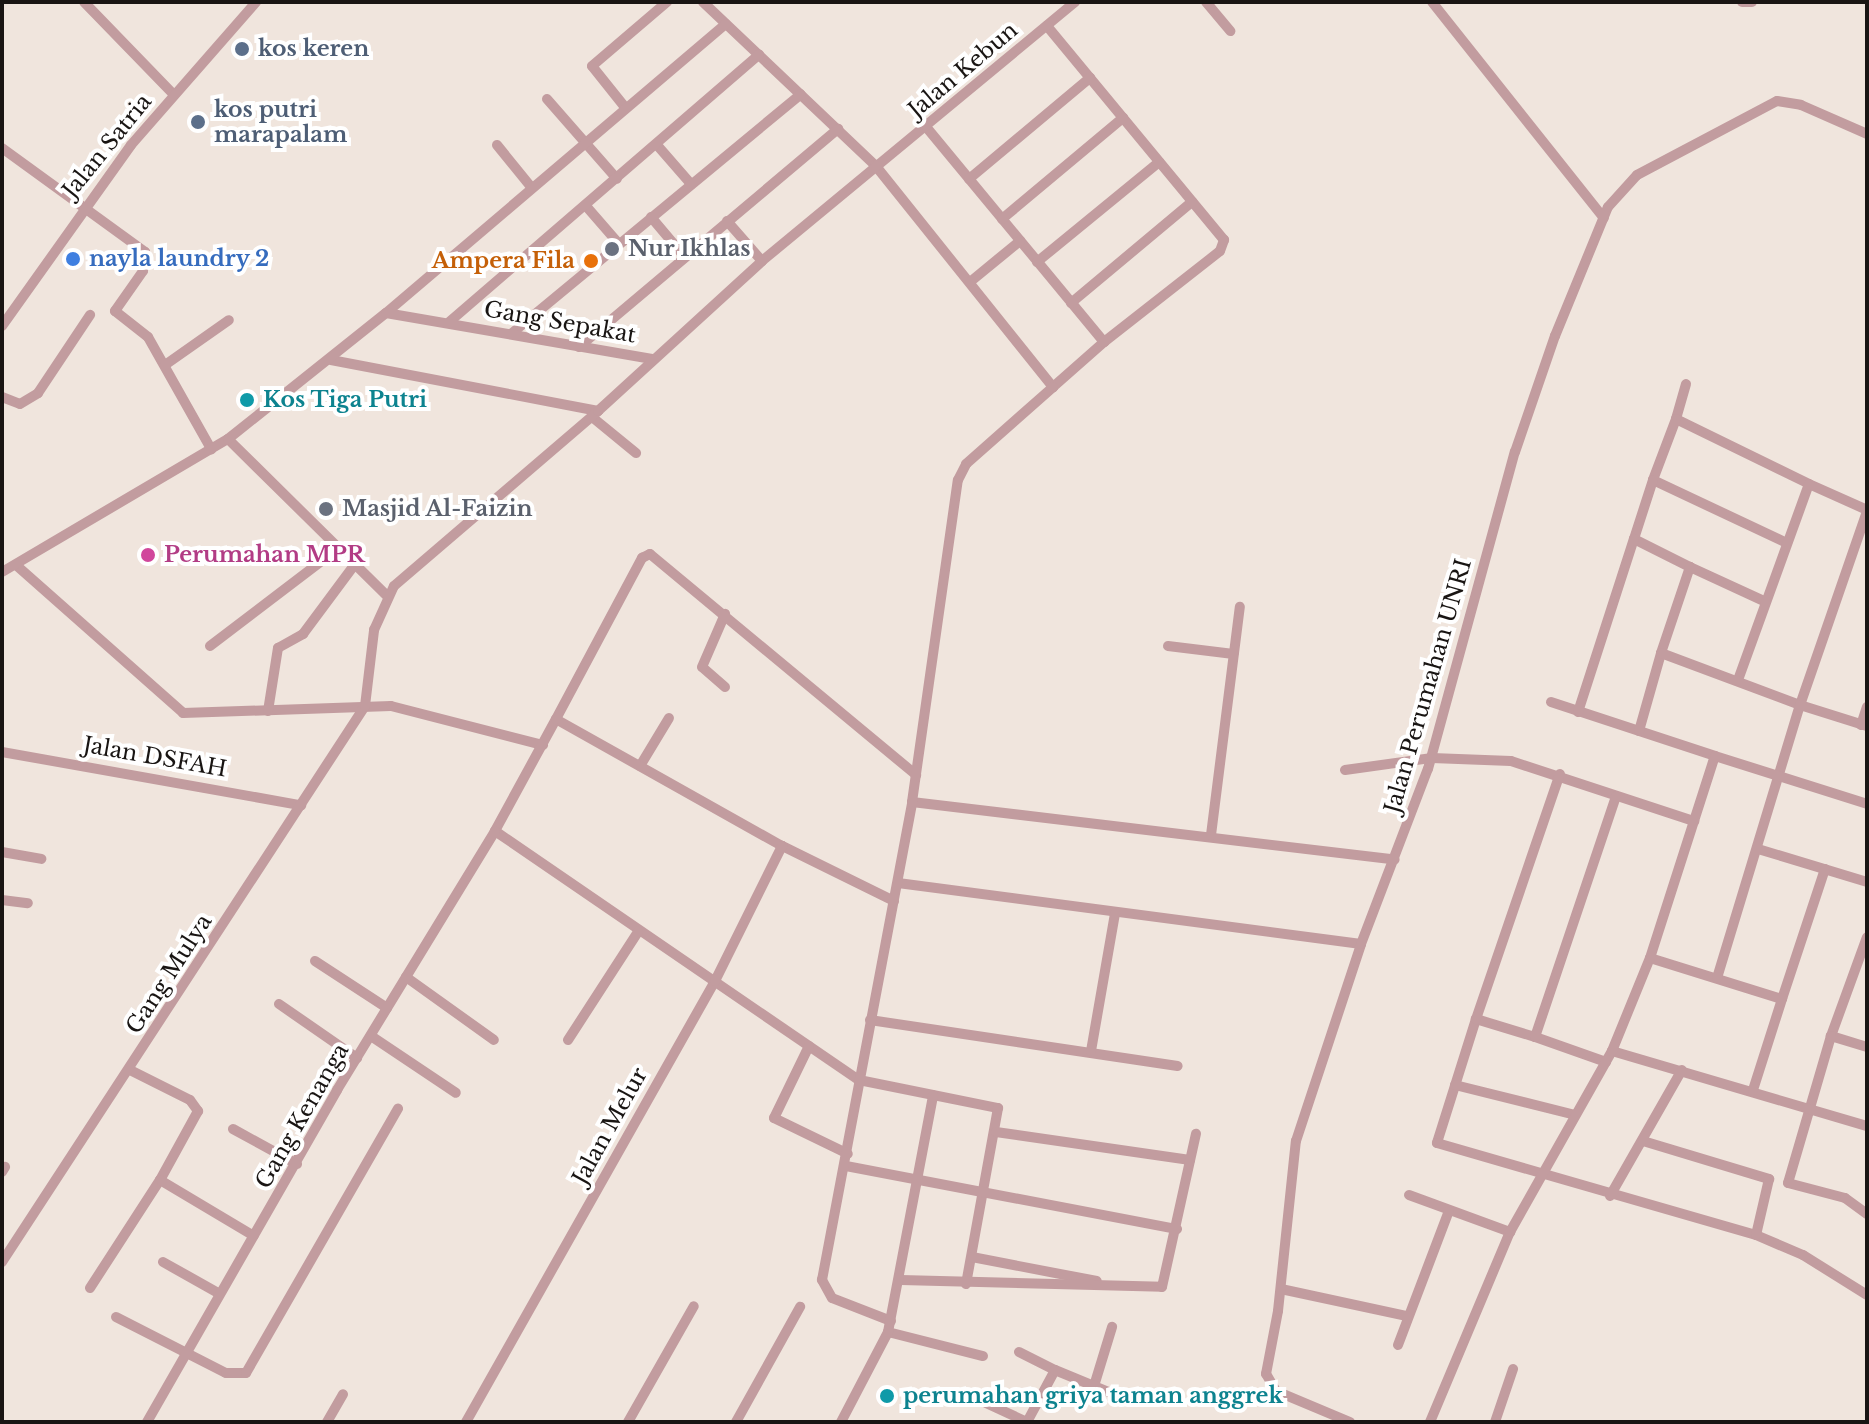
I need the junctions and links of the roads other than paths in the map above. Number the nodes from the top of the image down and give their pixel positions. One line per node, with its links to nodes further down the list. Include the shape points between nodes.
1 (84, 2): 16 (street)
2 (256, 2): 16 (street, Jalan Satria)
3 (667, 2): 18 (street, via 592,66)
4 (703, 2): 10 (street)
5 (1075, 2): 11 (street, Jalan Kebun)
6 (1206, 2): 12 (street)
7 (1432, 2): 37 (street)
8 (1742, 2): 9 (street)
9 (1752, 2)
10 (726, 24): 13 (street); 18 (street)
11 (1047, 26): 14 (street); 20 (street, Jalan Kebun)
12 (1230, 31)
13 (759, 55): 15 (street); 25 (street)
14 (1090, 78): 19 (street); 30 (street)
15 (801, 94): 21 (street); 31 (street)
16 (174, 95): 35 (street, Jalan Satria)
17 (547, 99): 23 (street)
18 (624, 106): 23 (street)
19 (1123, 118): 27 (street); 38 (street)
20 (927, 128): 28 (street, Jalan Kebun); 30 (street)
21 (838, 129): 28 (street); 39 (street)
22 (1867, 134): 37 (street, Jalan Perumahan UNRI, via 1801,105 1777,101 1637,175 1614,196)
23 (585, 141): 29 (street); 32 (street)
24 (497, 145): 32 (street)
25 (657, 145): 29 (street); 31 (street)
26 (2, 148): 35 (street)
27 (1159, 162): 33 (street); 44 (street)
28 (875, 165): 43 (street, Gang Sepakat); 45 (street)
29 (617, 179): 34 (street)
30 (969, 179): 38 (street)
31 (691, 184): 36 (street)
32 (531, 187): 47 (street)
33 (1192, 202): 46 (street); 53 (street, via 1224,240 1223,247)
34 (586, 206): 41 (street); 50 (street)
35 (82, 209): 51 (street, Jalan Satria); 57 (street, via 145,252 143,271 115,311 148,337)
36 (651, 217): 41 (street); 42 (street)
37 (1604, 218): 99 (street, Jalan Perumahan UNRI, via 1527,414)
38 (1002, 219): 40 (street)
39 (727, 221): 42 (street); 43 (street)
40 (1020, 241): 44 (street); 45 (street)
41 (619, 244): 52 (street)
42 (684, 256): 54 (street)
43 (762, 261): 55 (street, Gang Sepakat)
44 (1037, 262): 46 (street)
45 (970, 282): 59 (street)
46 (1071, 303): 53 (street)
47 (386, 313): 50 (street, Gang Sepakat); 56 (street)
48 (90, 315): 60 (street, via 38,393 20,404)
49 (229, 320): 57 (street)
50 (448, 323): 52 (street, Gang Sepakat)
51 (2, 326)
52 (511, 334): 54 (street, Gang Sepakat)
53 (1104, 342): 59 (street)
54 (579, 347): 55 (street, Gang Sepakat)
55 (652, 359): 61 (street)
56 (331, 360): 61 (street); 63 (street)
57 (165, 365): 64 (street)
58 (1686, 384): 62 (street)
59 (1053, 387): 103 (street, via 966,464 958,480)
60 (2, 397)
61 (595, 414): 65 (street); 76 (street)
62 (1676, 419): 66 (street); 67 (street)
63 (228, 439): 64 (street); 71 (street)
64 (211, 449): 73 (street)
65 (636, 453)
66 (1653, 480): 69 (street); 70 (street)
67 (1809, 484): 68 (street); 70 (street)
68 (1867, 511): 87 (street)
69 (1634, 539): 74 (street); 91 (street)
70 (1785, 542): 77 (street)
71 (340, 547): 72 (street); 80 (street)
72 (355, 564): 76 (street); 90 (street, via 303,634 281,643)
73 (16, 565): 75 (street); 90 (street, via 177,710 194,715)
74 (1690, 567): 77 (street); 82 (street)
75 (2, 572)
76 (387, 596): 88 (street, via 374,630)
77 (1764, 601): 84 (street)
78 (1240, 607): 83 (street)
79 (725, 614): 85 (street, via 702,667); 93 (street, Gang Kenanga, via 658,557 644,555); 103 (street)
80 (210, 646)
81 (1168, 646): 83 (street)
82 (1661, 653): 84 (street); 95 (street)
83 (1234, 654): 111 (street)
84 (1738, 680): 87 (street)
85 (725, 687)
86 (1551, 702): 91 (street)
87 (1800, 705): 94 (street); 104 (street)
88 (365, 706): 90 (street); 96 (street, via 424,712); 108 (street, Gang Mulya)
89 (1867, 707): 94 (street)
90 (268, 711)
91 (1578, 712): 95 (street)
92 (669, 718): 100 (street)
93 (556, 719): 96 (street, Gang Kenanga); 100 (street)
94 (1864, 726)
95 (1639, 731): 98 (street)
96 (543, 745): 110 (street, Gang Kenanga)
97 (2, 752): 108 (street, Jalan DSFAH)
98 (1715, 756): 104 (street); 109 (street)
99 (1432, 758): 101 (street); 102 (street, via 1511,761); 116 (street, Jalan Perumahan UNRI)
100 (640, 766): 112 (street)
101 (1345, 770)
102 (1560, 774): 105 (street); 135 (street)
103 (916, 775): 106 (street)
104 (1779, 777): 107 (street); 113 (street)
105 (1616, 796): 109 (street); 139 (street)
106 (912, 802): 111 (street); 119 (street)
107 (1867, 804)
108 (301, 805): 149 (street, Gang Mulya)
109 (1694, 821): 127 (street)
110 (495, 831): 124 (street); 129 (street, Gang Kenanga)
111 (1211, 835): 116 (street)
112 (782, 846): 121 (street); 131 (street, Jalan Melur)
113 (1758, 849): 117 (street); 130 (street)
114 (2, 852): 115 (street)
115 (41, 859)
116 (1395, 860): 126 (street, Jalan Perumahan UNRI)
117 (1825, 869): 118 (street); 132 (street)
118 (1867, 882)
119 (898, 883): 121 (street); 123 (street)
120 (2, 900): 122 (street)
121 (894, 901): 136 (street)
122 (28, 903)
123 (1115, 913): 126 (street); 144 (street)
124 (638, 932): 131 (street); 141 (street)
125 (1867, 937): 138 (street)
126 (1361, 944): 191 (street, Jalan Perumahan UNRI, via 1296,1141)
127 (1650, 958): 130 (street); 145 (street)
128 (315, 961): 134 (street)
129 (406, 977): 134 (street, Gang Kenanga); 140 (street)
130 (1717, 978): 132 (street)
131 (715, 981): 142 (street); 212 (street, Jalan Melur)
132 (1782, 999): 153 (street)
133 (279, 1004): 146 (street)
134 (387, 1008): 137 (street, Gang Kenanga)
135 (1476, 1019): 139 (street); 152 (street)
136 (870, 1020): 144 (street); 151 (street)
137 (371, 1036): 146 (street, Gang Kenanga); 154 (street)
138 (1831, 1036): 143 (street); 157 (street)
139 (1535, 1037): 147 (street)
140 (494, 1040)
141 (568, 1040)
142 (809, 1046): 151 (street); 164 (street, via 774,1118)
143 (1867, 1047)
144 (1091, 1051): 148 (street)
145 (1612, 1051): 147 (street); 150 (street)
146 (357, 1058): 166 (street, Gang Kenanga)
147 (1606, 1062): 158 (street)
148 (1178, 1066)
149 (130, 1070): 170 (street, via 190,1100 198,1111); 185 (street, Gang Mulya)
150 (1682, 1070): 153 (street); 163 (street)
151 (859, 1080): 155 (street); 164 (street)
152 (1455, 1085): 158 (street); 168 (street, via 1434,1136 1437,1143)
153 (1753, 1090): 157 (street)
154 (456, 1093)
155 (933, 1095): 161 (street, via 994,1105 999,1111); 171 (street)
156 (398, 1109): 202 (street, via 250,1370 235,1376)
157 (1807, 1109): 159 (street); 172 (street)
158 (1575, 1115): 168 (street)
159 (1867, 1126)
160 (233, 1129): 166 (street)
161 (996, 1132): 165 (street); 173 (street)
162 (1196, 1134): 165 (street)
163 (1643, 1141): 169 (street); 175 (street)
164 (848, 1154): 167 (street)
165 (1190, 1160): 180 (street)
166 (297, 1164): 183 (street, Gang Kenanga)
167 (846, 1166): 171 (street); 198 (street, via 823,1288 832,1298)
168 (1542, 1175): 175 (street); 181 (street)
169 (1769, 1179): 172 (street); 182 (street)
170 (160, 1180): 183 (street); 190 (street)
171 (919, 1181): 173 (street); 187 (street)
172 (1788, 1183): 176 (street)
173 (984, 1192): 180 (street); 184 (street)
174 (1409, 1195): 178 (street)
175 (1610, 1196): 182 (street)
176 (1845, 1198): 177 (street); 179 (street)
177 (1867, 1206)
178 (1449, 1211): 181 (street); 196 (street)
179 (1867, 1214)
180 (1177, 1229): 189 (street, via 1163,1286)
181 (1510, 1232): 218 (street)
182 (1756, 1235): 193 (street, via 1803,1255)
183 (254, 1236): 192 (street, Gang Kenanga)
184 (972, 1257): 188 (street); 189 (street)
185 (2, 1262)
186 (163, 1262): 192 (street)
187 (901, 1280): 188 (street); 198 (street)
188 (966, 1284): 189 (street)
189 (1119, 1286)
190 (90, 1288)
191 (1281, 1289): 196 (street); 217 (street, Jalan Perumahan UNRI, via 1266,1374 1270,1385)
192 (220, 1294): 202 (street, Gang Kenanga)
193 (1867, 1295)
194 (694, 1306): 213 (street)
195 (800, 1307): 214 (street)
196 (1407, 1316): 200 (street)
197 (116, 1317): 202 (street)
198 (890, 1327): 203 (street); 215 (street)
199 (1112, 1327): 206 (street)
200 (1398, 1345)
201 (1019, 1352): 205 (street)
202 (185, 1354): 210 (street, Gang Kenanga)
203 (983, 1356)
204 (1513, 1369): 219 (street)
205 (1055, 1370): 206 (street); 216 (street)
206 (1094, 1386): 208 (street)
207 (343, 1394): 211 (street)
208 (1116, 1395)
209 (986, 1403): 216 (street)
210 (147, 1422)
211 (327, 1422)
212 (466, 1422)
213 (628, 1422)
214 (736, 1422)
215 (841, 1422)
216 (1027, 1422)
217 (1350, 1422)
218 (1430, 1422)
219 (1495, 1422)

